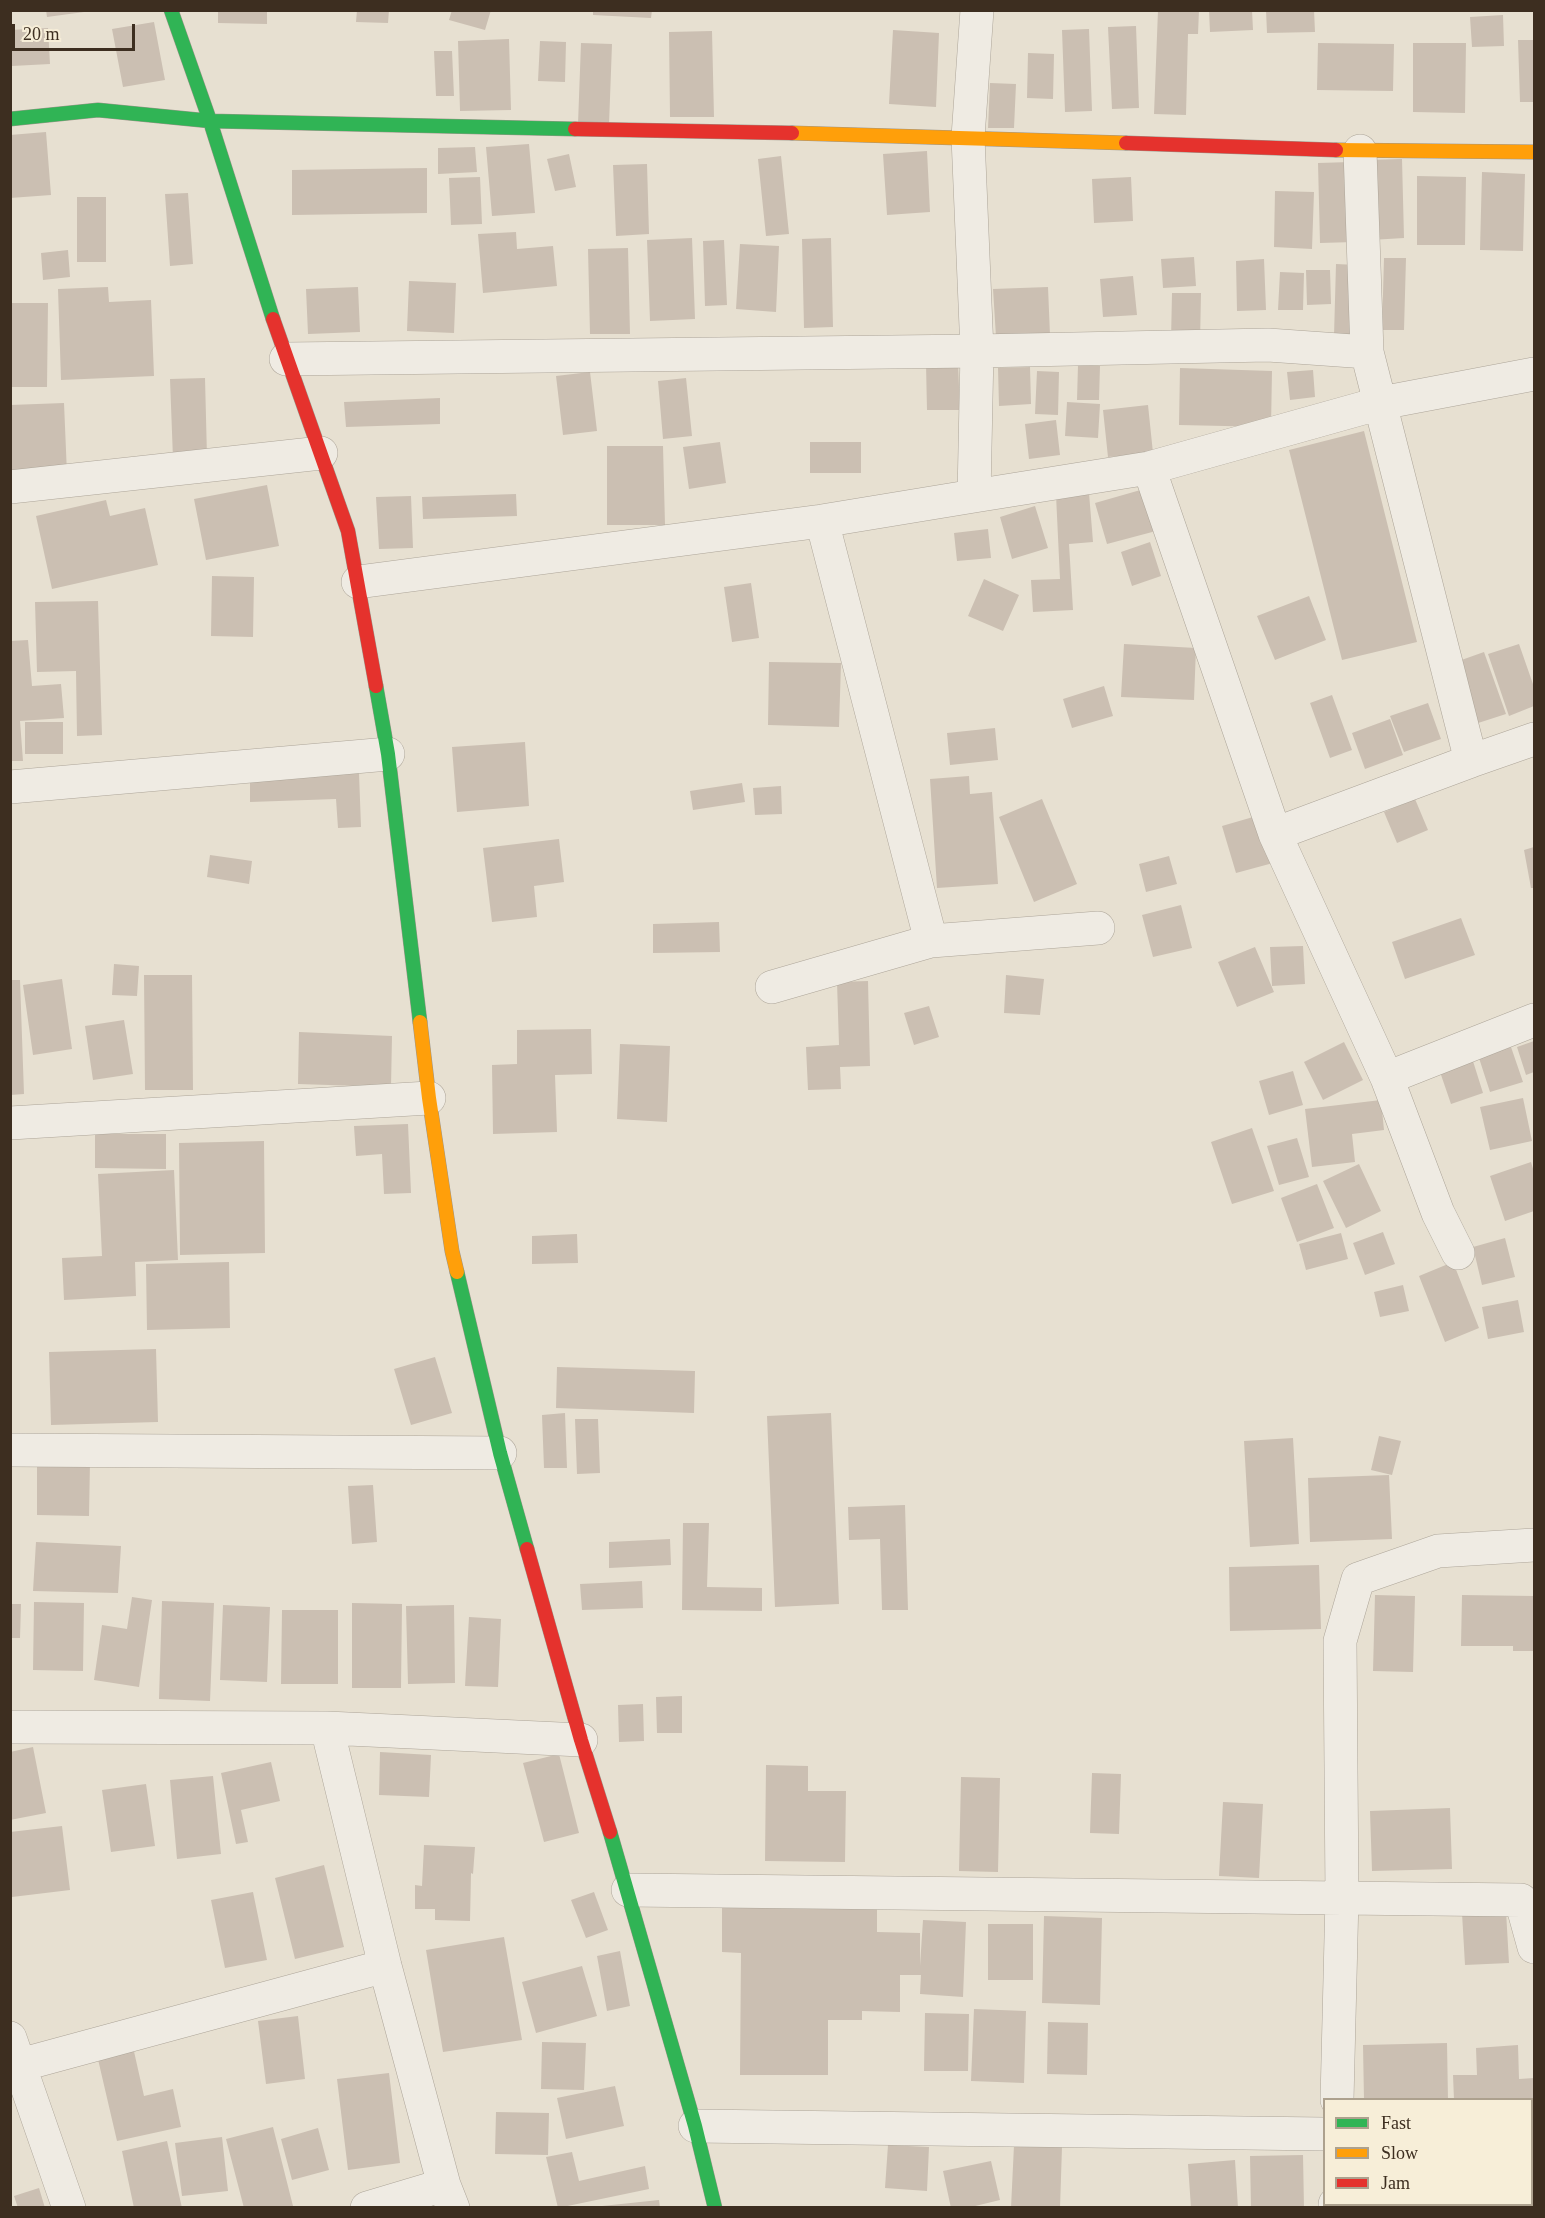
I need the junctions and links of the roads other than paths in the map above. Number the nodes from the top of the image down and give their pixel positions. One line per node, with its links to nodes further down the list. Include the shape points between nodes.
1 (171, 10): 4 (street)
2 (977, 10): 5 (street)
3 (10, 118): 4 (street, via 98,110)
4 (210, 121): 5 (street); 10 (street)
5 (968, 137): 6 (street); 8 (street)
6 (1360, 151): 7 (street); 9 (street)
7 (1534, 152)
8 (976, 351): 9 (street, via 1268,345); 10 (street); 16 (street)
9 (1367, 352): 12 (street)
10 (286, 359): 13 (street)
11 (1534, 374): 12 (street)
12 (1381, 403): 14 (street); 21 (street)
13 (321, 453): 15 (street); 18 (street, via 348,531)
14 (1149, 468): 16 (street); 23 (street)
15 (10, 487)
16 (974, 496): 17 (street)
17 (822, 520): 18 (street); 25 (street)
18 (358, 582): 20 (street)
19 (1534, 739): 21 (street)
20 (388, 754): 22 (street); 29 (street)
21 (1471, 761): 23 (street)
22 (10, 787)
23 (1275, 834): 28 (street)
24 (1098, 928): 25 (street)
25 (931, 941): 26 (street)
26 (772, 987)
27 (1534, 1020): 28 (street)
28 (1387, 1078): 31 (street, via 1438,1213)
29 (429, 1098): 30 (street); 33 (street, via 452,1251)
30 (10, 1123)
31 (1458, 1253)
32 (10, 1450): 33 (street)
33 (501, 1453): 37 (street)
34 (1534, 1545): 39 (street, via 1438,1551 1358,1579 1340,1641)
35 (10, 1727): 36 (street)
36 (327, 1728): 37 (street); 42 (street)
37 (581, 1740): 38 (street)
38 (628, 1890): 39 (street); 45 (street)
39 (1342, 1897): 40 (street); 44 (street)
40 (1528, 1900): 41 (street)
41 (1534, 1947)
42 (385, 1966): 43 (street); 47 (street)
43 (15, 2051): 48 (street)
44 (1337, 2098)
45 (694, 2126): 46 (street); 50 (street)
46 (1323, 2134)
47 (448, 2196): 49 (street)
48 (69, 2208)
49 (367, 2208)
50 (715, 2208)

